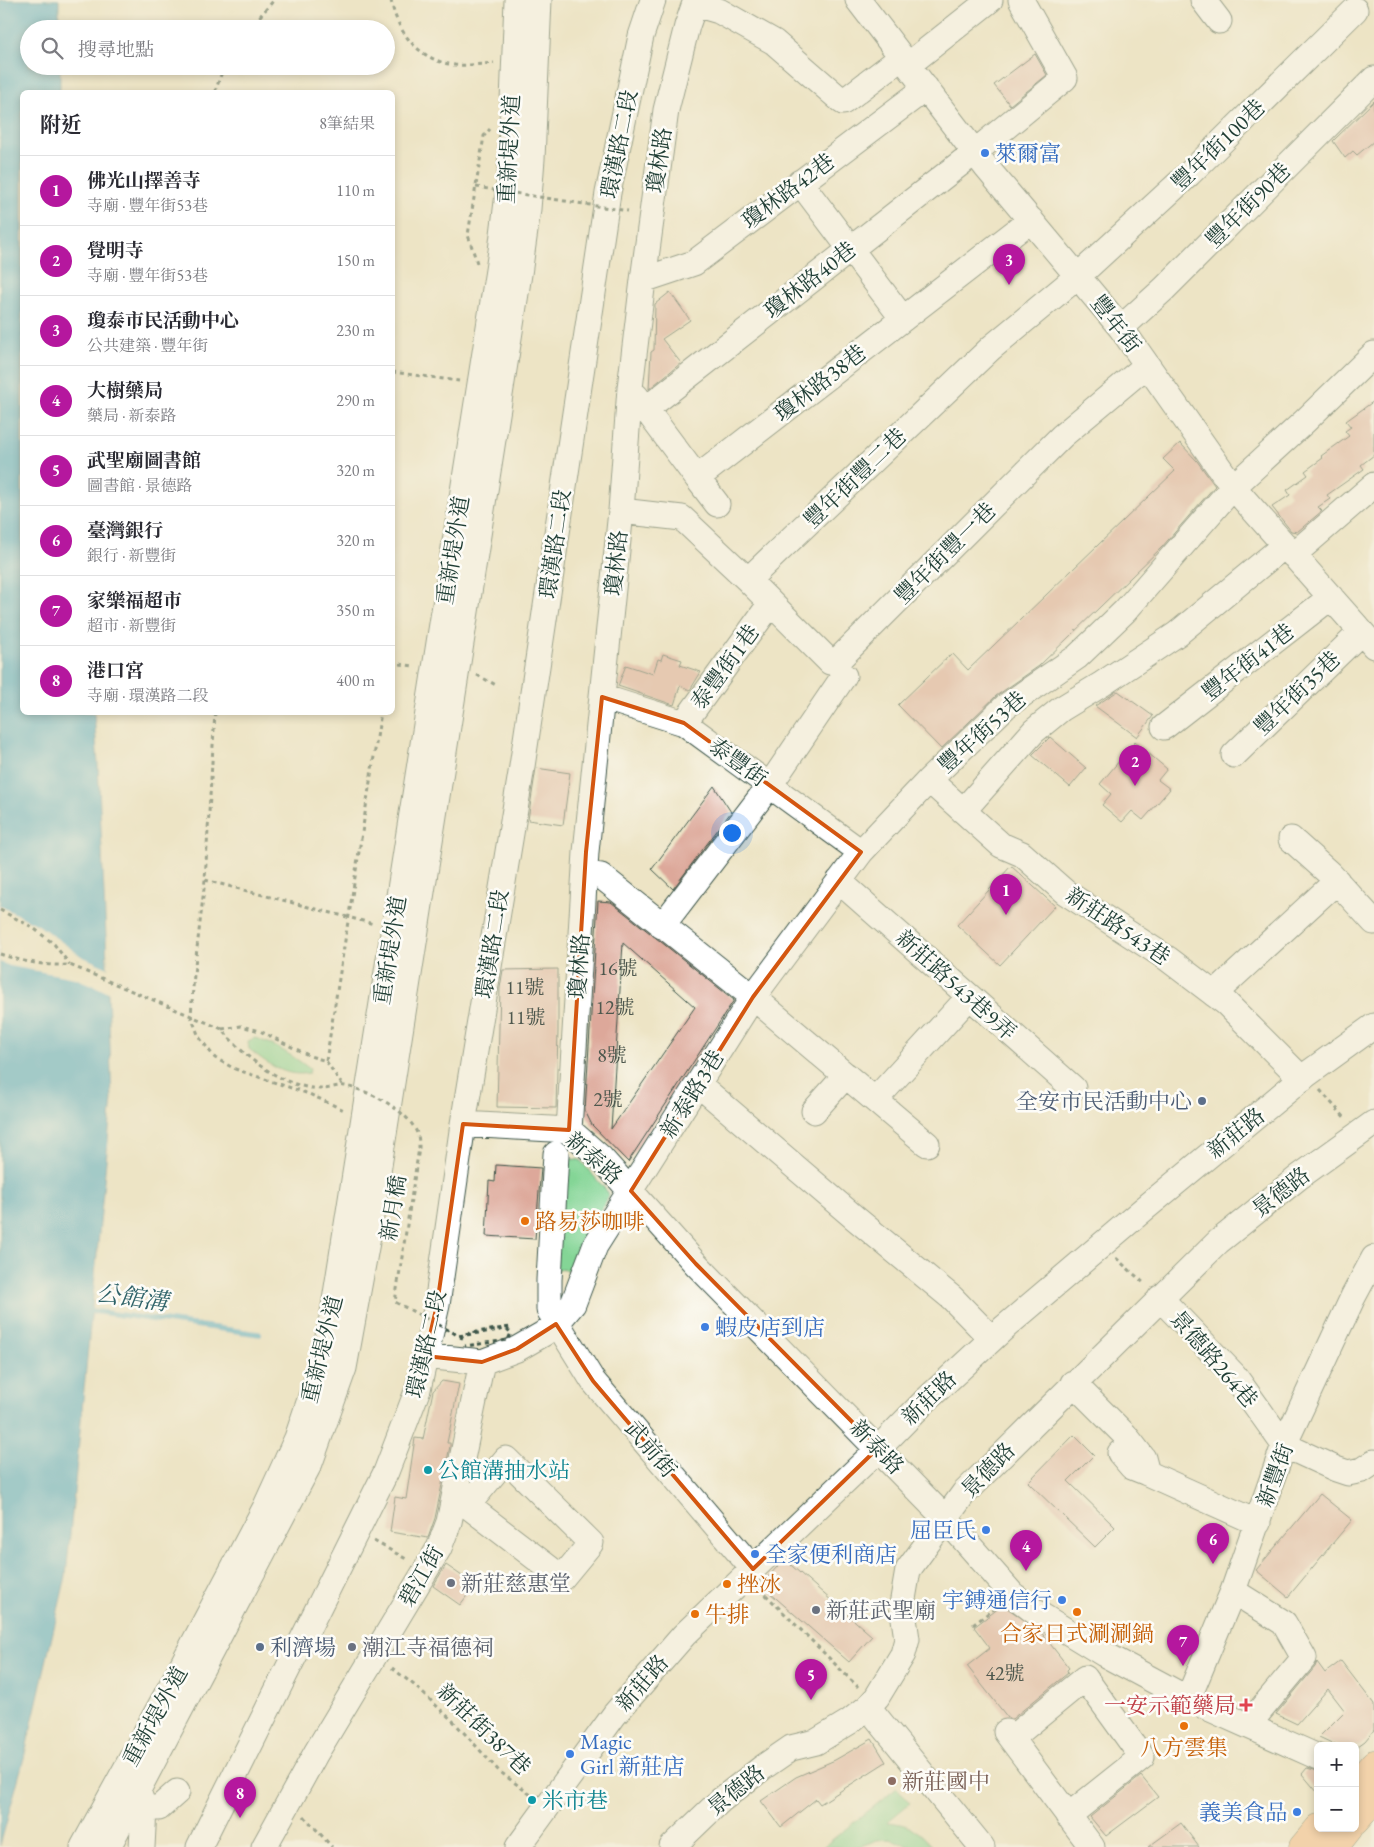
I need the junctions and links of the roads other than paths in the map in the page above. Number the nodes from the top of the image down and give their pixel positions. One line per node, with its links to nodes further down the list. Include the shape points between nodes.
1 (517, 0): 95 (street, 重新堤外道, via 510,177 501,251 333,1313 322,1364 297,1438 265,1508)
2 (539, 0): 90 (street, 重新堤外道, via 532,159 519,274 367,1242 344,1368 310,1463)
3 (653, 0): 61 (street, 環漢路二段, via 641,36 608,193 521,774)
4 (858, 0): 11 (street, 豐年街)
5 (990, 0): 11 (street)
6 (1021, 0): 14 (street, 瓊林路40巷, via 1066,78)
7 (1203, 0): 10 (street)
8 (696, 2): 11 (street, via 774,42 843,102); 19 (street, 瓊林路, via 666,110)
9 (1355, 10): 18 (street, 豐年街100巷, via 1189,174)
10 (1219, 21)
11 (905, 61): 13 (street, 豐年街)
12 (1374, 79): 21 (street, 豐年街90巷, via 1171,283)
13 (926, 88): 14 (street, 豐年街); 15 (street, 瓊林路42巷)
14 (974, 152): 16 (street, 豐年街); 17 (street, 瓊林路40巷)
15 (800, 182): 17 (street); 19 (street, 瓊林路42巷, via 694,263)
16 (1031, 220): 18 (street, 豐年街); 20 (street, 瓊林路38巷)
17 (850, 249): 20 (street); 25 (street, 瓊林路40巷)
18 (1078, 276): 21 (street, 豐年街); 32 (street, 豐年街豐二巷, via 991,348)
19 (643, 280): 24 (street, 瓊林路)
20 (903, 319): 26 (street, 瓊林路38巷)
21 (1121, 328): 23 (street, 豐年街)
22 (1374, 354): 28 (street, 豐年街53巷)
23 (1147, 365): 28 (street, 豐年街); 32 (street, 豐年街豐一巷, via 1062,436 839,659 830,662)
24 (630, 388): 25 (street); 30 (street, 瓊林路)
25 (646, 409): 26 (street)
26 (697, 478): 29 (street)
27 (1374, 485): 31 (street, 豐年街53巷)
28 (1233, 487): 31 (street, 豐年街); 41 (street, 豐年街53巷, via 1125,611 1077,657 1006,706)
29 (716, 504)
30 (621, 511): 32 (street, via 682,518); 37 (street, 瓊林路)
31 (1289, 550): 33 (street, 豐年街); 43 (street, 豐年街53巷, via 1176,634 1061,708 1034,731)
32 (748, 580)
33 (1331, 597): 35 (street, 豐年街); 39 (street, 豐年街41巷)
34 (766, 610): 38 (street, 泰豐街1巷)
35 (1368, 639): 40 (street, 豐年街35巷)
36 (844, 676): 42 (street)
37 (602, 697): 38 (street, 泰豐街); 46 (street, 瓊林路)
38 (684, 724): 42 (street, 泰豐街)
39 (1164, 727)
40 (1234, 755)
41 (929, 780): 43 (street, 新莊路543巷); 45 (street, 豐年街53巷)
42 (770, 785): 45 (street, 泰豐街); 50 (street)
43 (963, 811): 51 (street, 新莊路543巷, via 1001,845 1022,854 1065,892 1168,959)
44 (1291, 839): 48 (street)
45 (861, 852): 47 (street, 豐年街53巷)
46 (585, 874): 50 (street, via 601,876); 63 (street, 瓊林路)
47 (839, 881): 52 (street, 豐年街53巷); 53 (street, 新莊路543巷9弄)
48 (1337, 882): 49 (street); 51 (street)
49 (1374, 922)
50 (662, 926): 52 (street)
51 (1214, 994): 56 (street, 新莊路543巷)
52 (753, 997): 55 (street); 57 (street, 新泰路3巷)
53 (969, 997): 58 (street, 新莊路543巷9弄); 59 (street)
54 (1374, 1026): 56 (street, 新莊路)
55 (846, 1075): 59 (street); 60 (street)
56 (1304, 1077): 70 (street, 新莊路)
57 (698, 1084): 66 (street, 新泰路3巷); 70 (street, via 952,1298)
58 (1072, 1088)
59 (875, 1100): 64 (street)
60 (814, 1111)
61 (463, 1124): 63 (street, 新泰路); 71 (street, 環漢路二段, via 437,1305)
62 (1367, 1129): 68 (street, 景德路, via 1299,1177 1218,1242)
63 (569, 1130): 66 (street, 新泰路)
64 (927, 1144)
65 (556, 1154): 69 (street, via 549,1310)
66 (631, 1191): 69 (street, 新泰路3巷, via 595,1246 573,1304); 75 (street, 新泰路)
67 (1374, 1258): 74 (street, 新豐街)
68 (1160, 1298): 73 (street, 景德路); 74 (street, 景德路264巷, via 1234,1375)
69 (556, 1324): 72 (street, 新泰路3巷, via 518,1349); 82 (street, 武前街, via 593,1381)
70 (992, 1339): 75 (street, 新莊路)
71 (425, 1356): 72 (street); 98 (street, 環漢路二段, via 418,1389 386,1472)
72 (482, 1362): 79 (street, 碧江街)
73 (1074, 1383): 78 (street, via 1125,1435 1143,1458); 80 (street, 景德路, via 964,1493)
74 (1284, 1445): 77 (street, via 1348,1473 1362,1470); 81 (street, 新豐街)
75 (874, 1452): 80 (street, 新泰路); 82 (street, 新莊路)
76 (1120, 1452): 78 (street, via 1132,1467)
77 (1374, 1462)
78 (1148, 1473): 81 (street)
79 (461, 1501): 79 (street, via 562,1578 591,1543 506,1459); 99 (street, 碧江街, via 439,1548)
80 (945, 1518): 84 (street, 新泰路, via 1012,1594 1104,1654); 85 (street, 景德路, via 908,1570 902,1605 907,1639 903,1654)
81 (1258, 1523): 83 (street, 新豐街)
82 (750, 1572): 100 (street, 新莊路, via 684,1635 615,1714)
83 (1234, 1591): 84 (street, 新豐街); 86 (street, via 1284,1623 1304,1658)
84 (1188, 1698): 86 (street, 新泰路)
85 (870, 1704): 101 (street, 景德路, via 849,1722 816,1742 791,1748 762,1768 721,1800); 102 (street)
86 (1248, 1725): 87 (street, 新泰路)
87 (1314, 1755)
88 (1366, 1781): 91 (main road)
89 (177, 1792): 90 (street, via 160,1808)
90 (141, 1800): 96 (street, 重新堤外道); 97 (street)
91 (1359, 1806)
92 (1068, 1816): 92 (street, via 1012,1733 1085,1678 1142,1757); 103 (street)
93 (1316, 1832): 104 (main road)
94 (1346, 1832): 105 (main road)
95 (82, 1847)
96 (108, 1847)
97 (142, 1847)
98 (199, 1847)
99 (264, 1847)
100 (518, 1847)
101 (672, 1847)
102 (982, 1847)
103 (1092, 1847)
104 (1303, 1847)
105 (1334, 1847)

